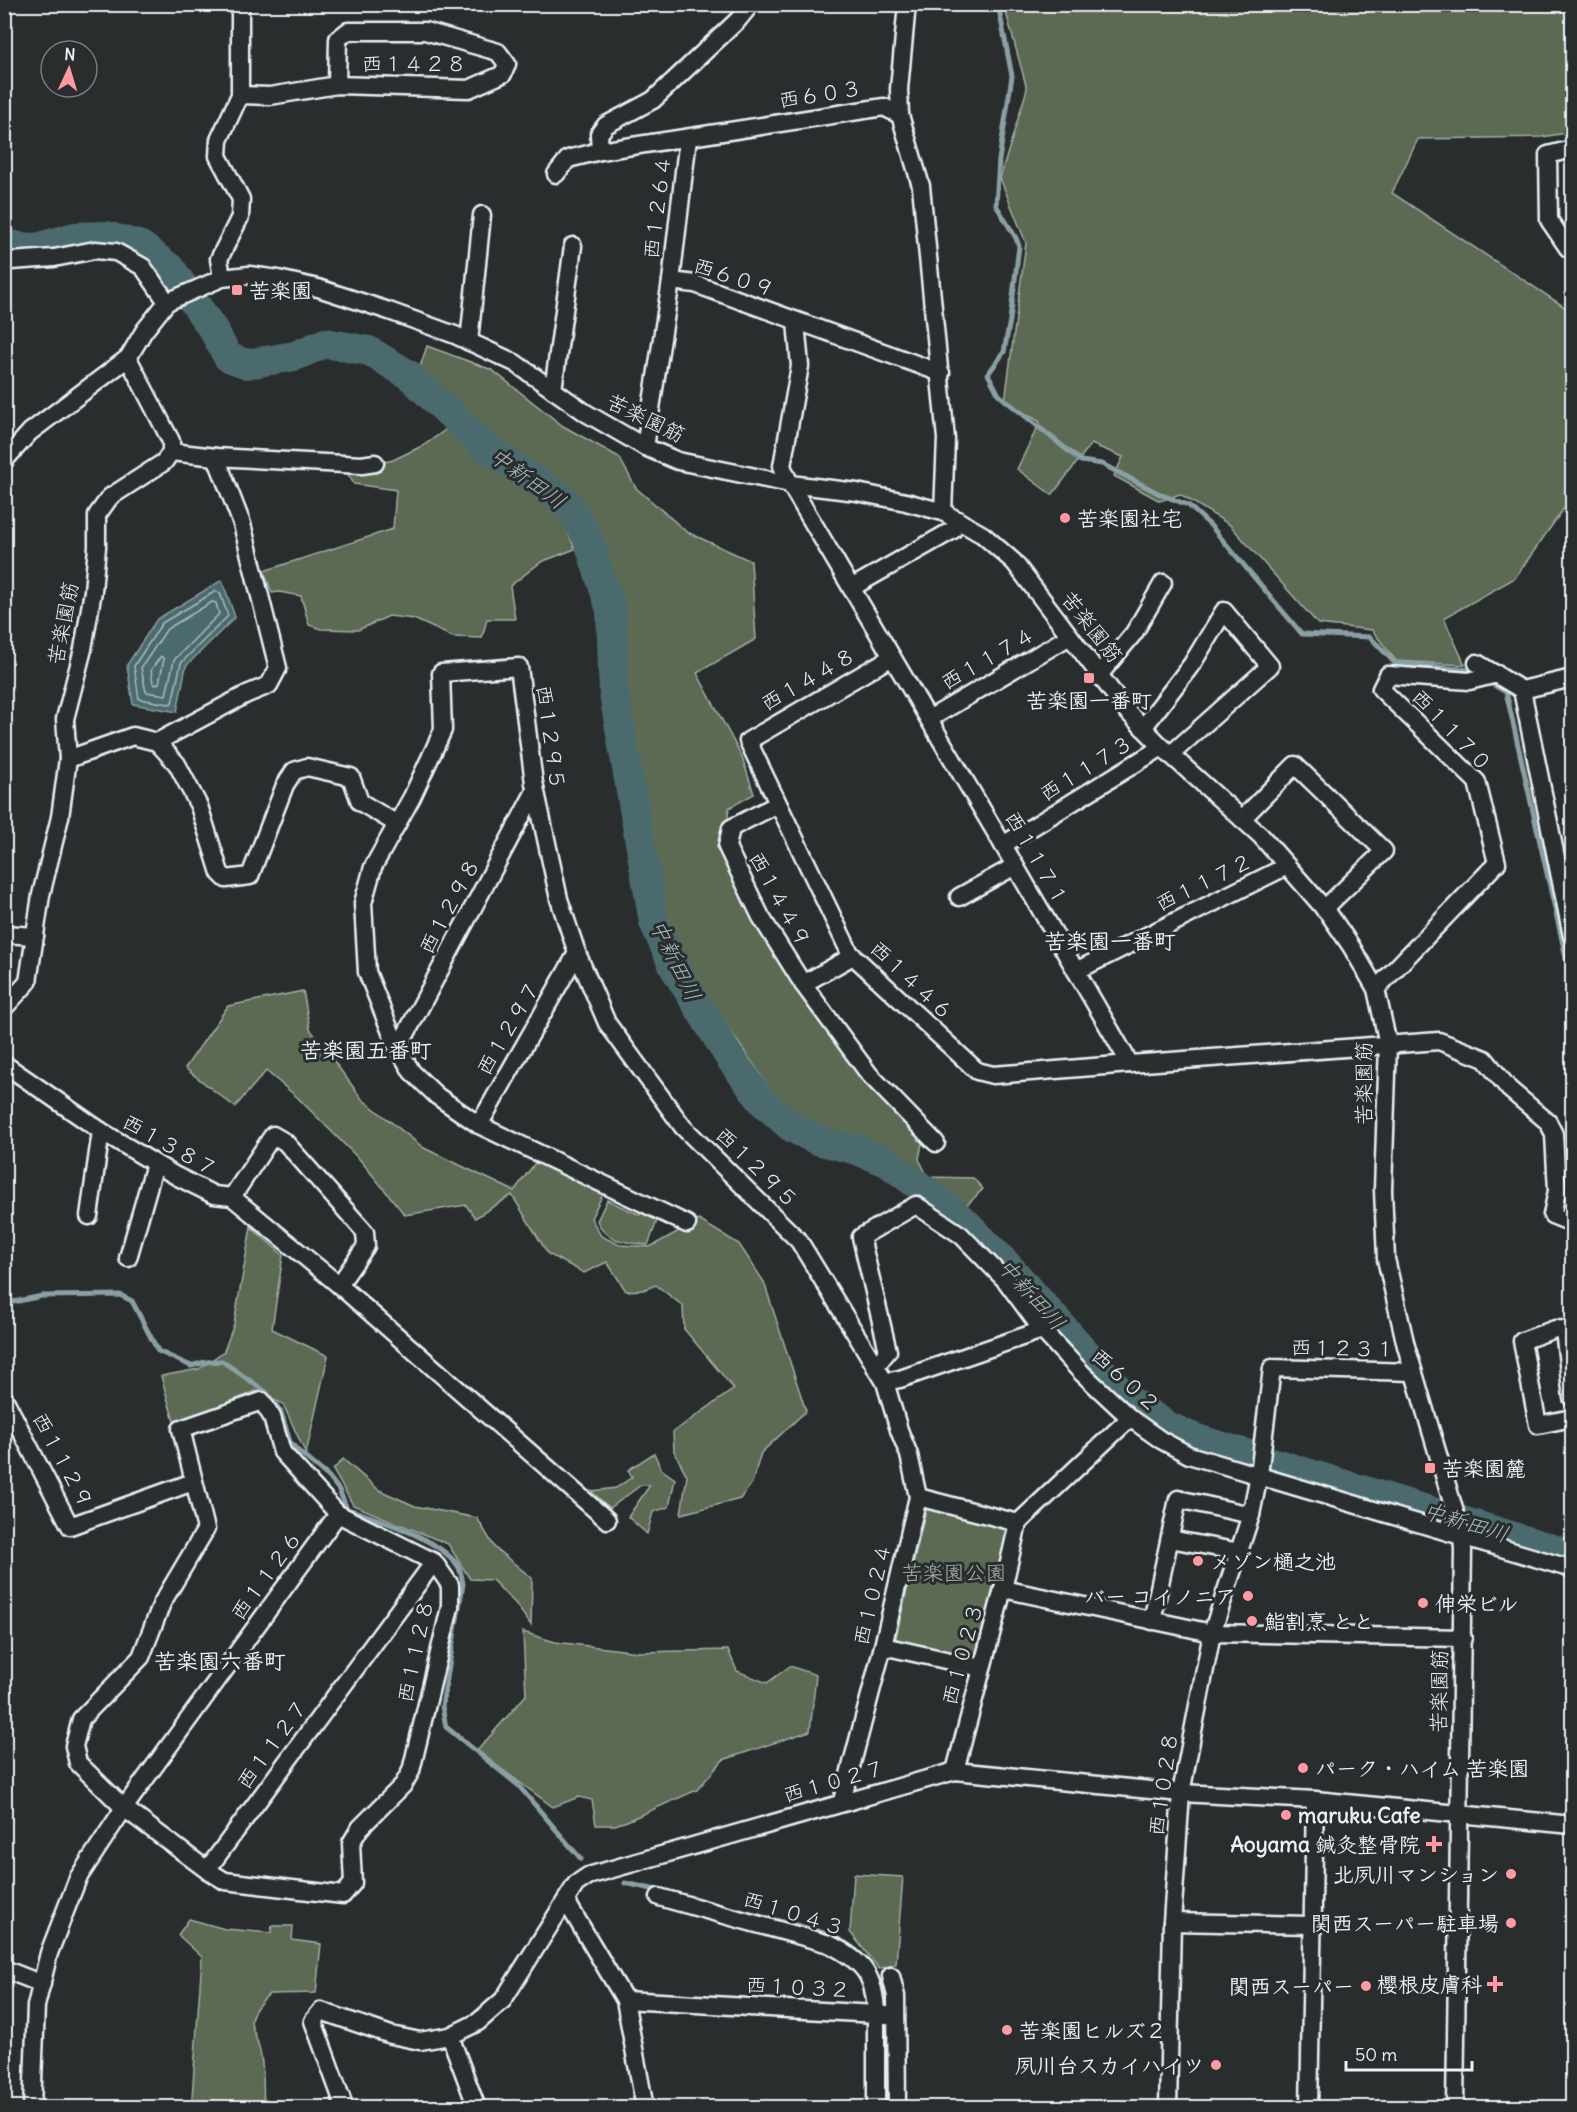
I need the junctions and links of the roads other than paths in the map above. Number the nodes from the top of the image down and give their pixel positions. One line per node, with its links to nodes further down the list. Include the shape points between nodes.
1 (240, 4): 5 (street)
2 (751, 4): 9 (street, via 653,100 606,125 599,134)
3 (907, 4): 6 (street)
4 (337, 85): 4 (street, 西１４２８, via 470,89 503,74 507,64 498,52 425,31 348,30 338,39); 5 (street, 西１４２８, via 270,96)
5 (240, 95): 15 (street, via 219,140 218,156 241,200 240,218 219,259)
6 (900, 115): 7 (street, 西６０３, via 884,107); 21 (street, via 921,186)
7 (688, 138): 9 (street, 西６０３); 16 (street, 西１２６４)
8 (1572, 149): 13 (street, via 1548,155 1549,220)
9 (600, 151): 10 (street, 西６０３, via 568,159)
10 (556, 174)
11 (482, 216): 19 (street)
12 (573, 246): 22 (street)
13 (1572, 250)
14 (4, 258): 17 (street, via 11,261 95,250 116,252 143,267)
15 (222, 278): 17 (street, 苦楽園筋); 19 (street, 苦楽園筋, via 249,275 318,288)
16 (671, 281): 18 (street, 西６０９, via 695,284); 23 (street, 西６０９)
17 (173, 299): 20 (street, via 144,331)
18 (796, 322): 21 (street, 西６０９); 28 (street, 西１１７１, via 800,366 782,466)
19 (469, 342): 22 (street, 苦楽園筋, via 515,363)
20 (128, 358): 24 (street, via 171,441); 26 (street, via 30,432)
21 (941, 373): 29 (street, via 946,439)
22 (553, 390): 23 (street, 苦楽園筋)
23 (645, 447): 28 (street, 苦楽園筋, via 678,461)
24 (171, 452): 25 (street); 45 (street, 苦楽園筋, via 164,462 110,497 97,515 93,591 65,719)
25 (216, 457): 27 (street); 43 (street, via 242,524 278,668 269,685)
26 (4, 461)
27 (375, 463)
28 (790, 484): 29 (street, 苦楽園筋, via 857,492); 32 (street, 西１１７１)
29 (943, 512): 30 (street, 苦楽園筋)
30 (958, 520): 32 (street, via 952,530); 33 (street, 苦楽園筋, via 983,534 1014,562)
31 (1163, 583): 36 (street, via 1134,633)
32 (851, 588): 34 (street, 西１１７１)
33 (1070, 636): 36 (street, 苦楽園筋); 40 (street, 西１１７４)
34 (892, 657): 40 (street, 西１１７１); 42 (street, 西１４４８)
35 (1477, 663): 37 (street)
36 (1100, 674): 41 (street, 苦楽園筋)
37 (1493, 675): 39 (street); 62 (street, 西１１７０, via 1469,681 1388,675 1381,689 1477,782 1497,863)
38 (1572, 678): 39 (street)
39 (1522, 690): 57 (street)
40 (929, 719): 50 (street, 西１１７１)
41 (1143, 728): 44 (street, 苦楽園筋); 44 (street, 西１１７３, via 1192,664 1224,611 1270,666)
42 (748, 741): 47 (street, 西１４４６)
43 (157, 742): 45 (street, via 133,736); 49 (street, via 177,764 199,806 220,873 226,879 250,876 294,771 307,767 351,777 360,802)
44 (1166, 751): 48 (street, 苦楽園筋); 50 (street, 西１１７３)
45 (68, 759): 56 (street, 苦楽園筋)
46 (534, 783): 49 (street, 西１２９５, via 519,667 441,673 443,729); 58 (street, 西１２９５, via 560,899); 65 (street, 西１２９８, via 535,791)
47 (778, 804): 59 (street, 西１４４６); 61 (street, 西１４４９, via 731,828 727,847 761,917)
48 (1242, 819): 52 (street, 苦楽園筋); 54 (street, via 1295,765 1384,851)
49 (397, 824): 65 (street, 西１２９５, via 373,867 363,903 367,972)
50 (1003, 845): 51 (street, 西１１７１)
51 (1015, 866): 53 (street); 60 (street, 西１１７１)
52 (1287, 866): 54 (street, 苦楽園筋); 60 (street, 西１１７２)
53 (959, 897)
54 (1324, 909): 62 (street, 苦楽園筋)
55 (4, 934): 56 (street)
56 (35, 936): 63 (street, 苦楽園筋, via 28,982)
57 (1572, 936)
58 (577, 953): 68 (street, 西１２９７); 80 (street, 西１２９５, via 607,1023 645,1077 683,1126 799,1241)
59 (853, 956): 61 (street); 67 (street, 西１４４６, via 977,1071 993,1075)
60 (1076, 971): 67 (street, 西１１７１)
61 (803, 984): 70 (street, via 869,1074)
62 (1376, 989): 64 (street, 苦楽園筋)
63 (4, 1008)
64 (1388, 1044): 67 (street); 74 (street, via 1439,1041 1485,1059 1509,1089 1548,1122 1554,1134 1557,1191 1552,1215); 81 (street, 苦楽園筋, via 1383,1190 1386,1259)
65 (398, 1049): 68 (street, 西１２９５, via 412,1072 437,1096)
66 (4, 1064): 69 (street, 西１３８７)
67 (1130, 1064)
68 (479, 1125): 75 (street, 西１２９５)
69 (101, 1131): 71 (street, 西１３８７); 73 (street)
70 (936, 1143)
71 (155, 1164): 72 (street, 西１３８７, via 214,1195); 76 (street)
72 (232, 1197): 77 (street, 西１３８７); 77 (street, via 273,1135 285,1142 364,1232 366,1246)
73 (89, 1216)
74 (1572, 1223)
75 (687, 1224)
76 (128, 1258)
77 (339, 1286): 93 (street, 西１３８７)
78 (1042, 1330): 80 (street, 西６０２, via 1006,1281 961,1235 916,1205 861,1237 888,1351); 82 (street); 85 (street, 西６０２)
79 (1568, 1330): 84 (street); 86 (street, via 1555,1329 1522,1341 1538,1425)
80 (875, 1367): 82 (street, 西１２９５)
81 (1413, 1372): 88 (street, 西１２３１, via 1272,1368); 95 (street, 苦楽園筋)
82 (885, 1382): 90 (street)
83 (4, 1398): 87 (street, 西１１２９)
84 (1572, 1398)
85 (1130, 1418): 88 (street, 西６０２, via 1189,1455); 94 (street)
86 (1572, 1418)
87 (9, 1419): 89 (street, 西１１２９, via 70,1526)
88 (1259, 1475): 92 (street, 西１０２８); 95 (street, 西６０２)
89 (194, 1482): 91 (street, via 181,1429 262,1401 272,1417 282,1452); 110 (street, via 206,1529 162,1603 141,1657 81,1719 74,1746 78,1763)
90 (918, 1497): 94 (street); 104 (street, 西１０２４)
91 (338, 1514): 98 (street); 110 (street, 西１１２６)
92 (1251, 1515): 96 (street, via 1178,1500); 97 (street, 西１０２８)
93 (607, 1520)
94 (1018, 1523): 100 (street, 西１０２３)
95 (1460, 1532): 99 (street, 西６０２); 103 (street, 苦楽園筋)
96 (1170, 1539): 97 (street); 101 (street)
97 (1240, 1552): 102 (street, 西１０２８)
98 (434, 1562): 113 (street, 西１１２７); 113 (street, 西１１２８, via 450,1585 450,1607 411,1771 351,1843 353,1883 343,1895 225,1881)
99 (1572, 1569)
100 (1003, 1588): 101 (street); 105 (street, 西１０２３)
101 (1152, 1621): 102 (street)
102 (1212, 1633): 103 (street); 107 (street, 西１０２８)
103 (1463, 1638): 111 (street, 苦楽園筋)
104 (883, 1646): 105 (street); 109 (street, 西１０２４)
105 (981, 1668): 106 (street, 西１０２３)
106 (955, 1771): 107 (street, 西１０２７); 109 (street, 西１０２７)
107 (1181, 1793): 108 (street, 西１０２７); 116 (street, 西１０２８)
108 (1315, 1800): 111 (street, 西１０２７); 117 (street)
109 (842, 1801): 115 (street, 西１０２７, via 588,1876 576,1884)
110 (124, 1808): 113 (street); 120 (street, 西１１２６, via 78,1878 49,1953)
111 (1460, 1813): 112 (street, 西１０２７); 133 (street, 苦楽園筋)
112 (1572, 1826)
113 (207, 1870)
114 (659, 1898): 122 (street, 西１０４３, via 829,1944 851,1955 867,1974 875,1992)
115 (567, 1901): 121 (street); 124 (street, 西１０２７, via 503,2000 478,2022)
116 (1172, 1922): 117 (street); 131 (street, 西１０２８)
117 (1312, 1925): 132 (street)
118 (4, 1969): 120 (street)
119 (891, 1976): 123 (street)
120 (42, 1984): 125 (street, 西１１２６, via 36,2007)
121 (625, 2000): 122 (street, 西１０３２); 128 (street)
122 (876, 2014): 123 (street); 129 (street, 西１０３２)
123 (896, 2016): 130 (street)
124 (450, 2036): 126 (street, 西１０２７, via 420,2041 321,2012 313,2021); 127 (street)
125 (32, 2108)
126 (345, 2108)
127 (477, 2108)
128 (645, 2108)
129 (876, 2108)
130 (897, 2108)
131 (1168, 2108)
132 (1310, 2108)
133 (1455, 2108)

